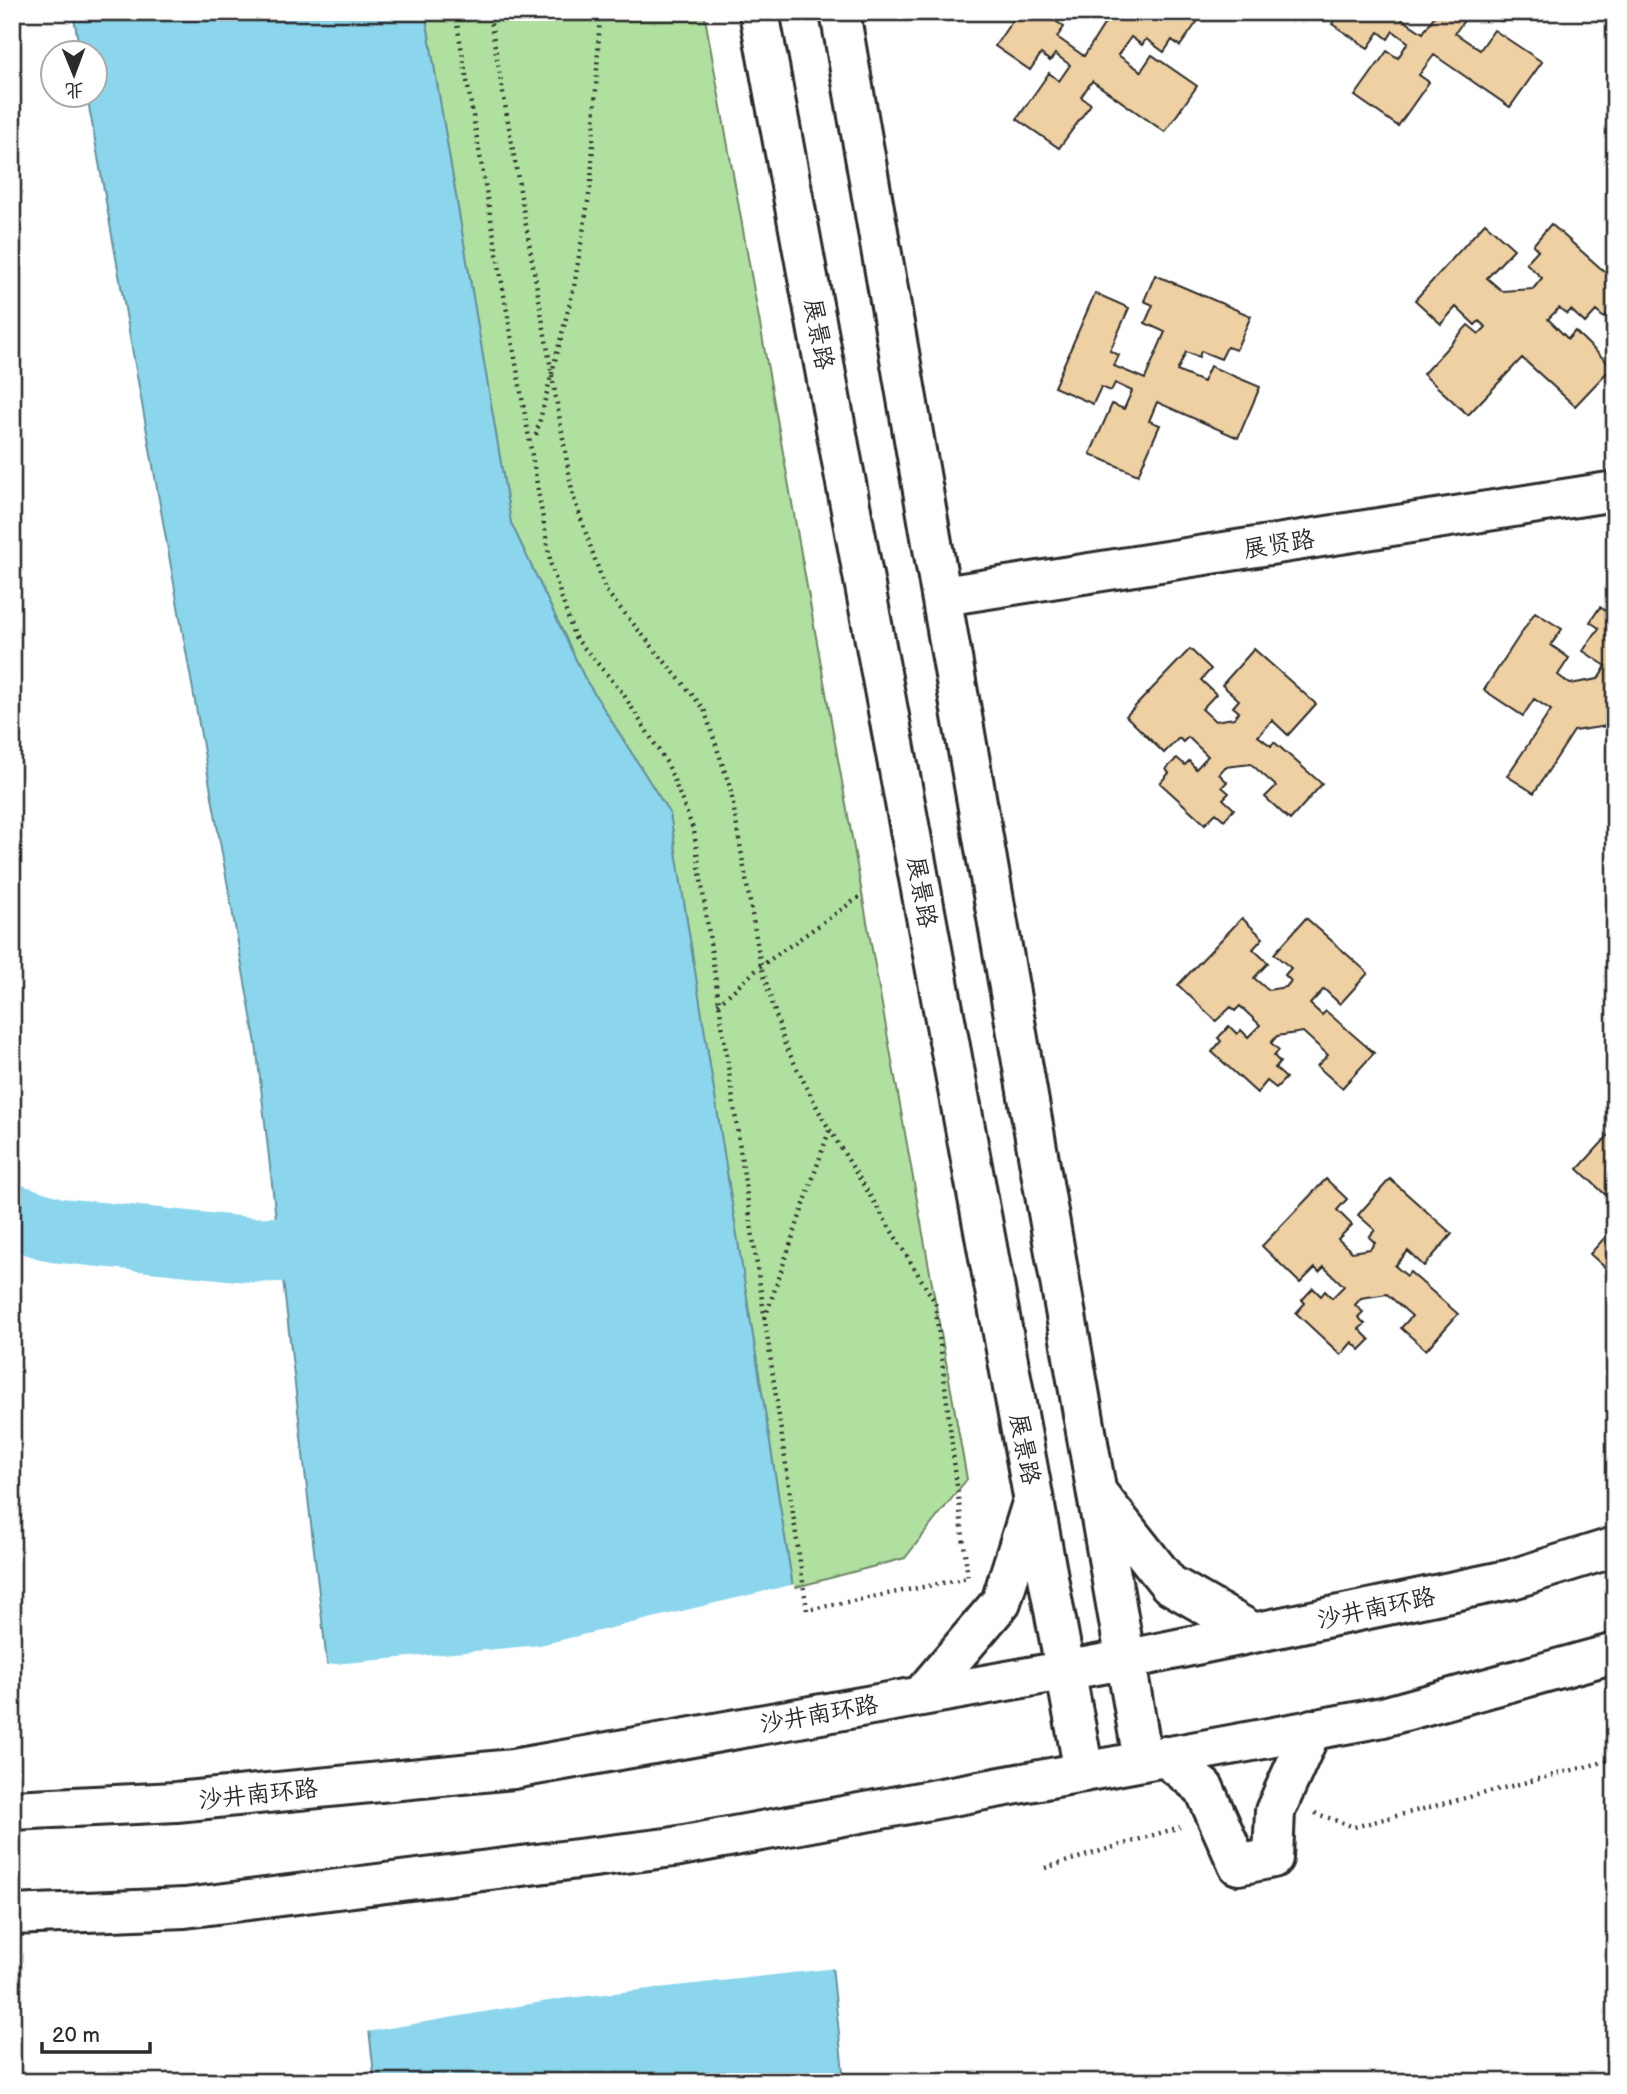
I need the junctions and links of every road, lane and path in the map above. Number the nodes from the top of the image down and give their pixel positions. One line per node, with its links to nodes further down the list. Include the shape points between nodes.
1 (455, 12): 11 (path, via 551,565 573,636 622,692 668,765 694,831)
2 (489, 12): 10 (path, via 573,496 606,591 704,709 730,788)
3 (600, 12): 6 (path, bridge, via 591,183 574,287)
4 (759, 12): 15 (main road, 展景路)
5 (839, 12): 8 (main road)
6 (536, 435)
7 (1615, 491): 8 (main road, 展贤路)
8 (943, 596): 14 (main road)
9 (862, 895): 10 (path)
10 (761, 966): 11 (path); 12 (path, via 785,1045)
11 (718, 1004): 13 (path)
12 (830, 1130): 13 (path); 13 (path, via 935,1302 968,1577 807,1610)
13 (764, 1320)
14 (1097, 1493): 17 (main road, via 1170,1584); 19 (main road)
15 (1034, 1498): 20 (main road, 展景路); 21 (main road, via 1001,1602)
16 (1615, 1547): 17 (main road, 沙井南环路, via 1512,1579)
17 (1254, 1633): 19 (main road, 沙井南环路)
18 (1615, 1653): 22 (main road, via 1383,1717)
19 (1124, 1660): 20 (main road, 沙井南环路); 23 (main road)
20 (1067, 1670): 21 (main road, 沙井南环路); 25 (main road, 展景路)
21 (921, 1696): 26 (main road, 沙井南环路, via 513,1769 176,1802)
22 (1312, 1729): 23 (main road); 27 (main road)
23 (1153, 1758): 25 (main road); 28 (main road, via 1204,1788)
24 (1615, 1759): 27 (path, via 1354,1827 1300,1807)
25 (1084, 1772): 30 (main road, via 674,1847 185,1908)
26 (12, 1810)
27 (1275, 1811): 28 (main road, via 1273,1858 1238,1865)
28 (1219, 1818): 29 (path)
29 (1045, 1868)
30 (12, 1915)

